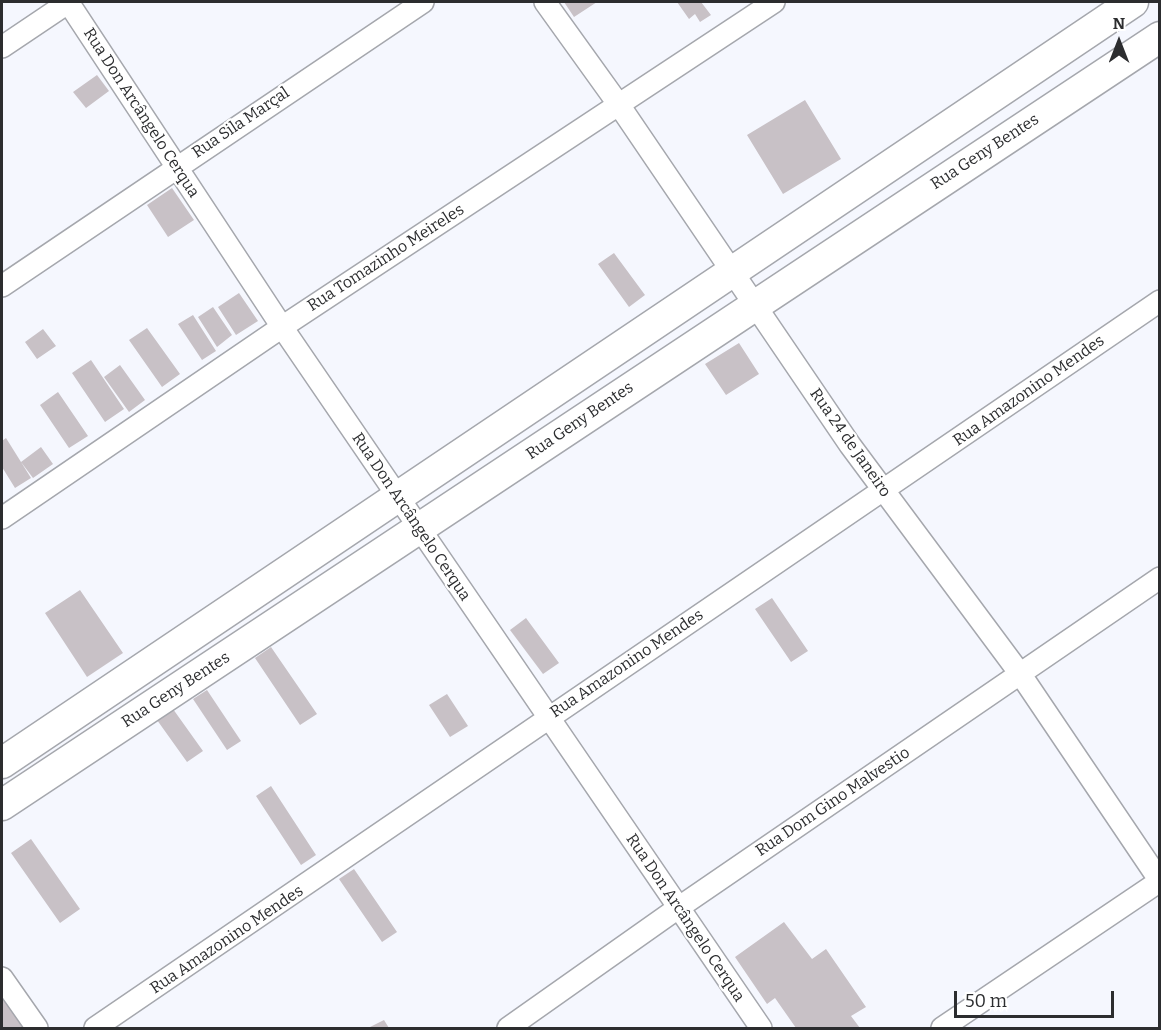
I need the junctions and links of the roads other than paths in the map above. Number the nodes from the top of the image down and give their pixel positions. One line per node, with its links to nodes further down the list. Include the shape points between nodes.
1 (68, 2): 7 (street); 9 (street, Rua Don Arcângelo Cerqua)
2 (423, 2): 9 (street, Rua Sila Marçal)
3 (544, 2): 8 (street, Rua 24 de Janeiro)
4 (774, 2): 8 (street, Rua Tomazinho Meireles)
5 (1133, 2): 10 (street)
6 (1160, 37): 13 (street, Rua Geny Bentes)
7 (2, 47)
8 (619, 105): 10 (street, Rua 24 de Janeiro); 14 (street, Rua Tomazinho Meireles)
9 (176, 167): 11 (street, Rua Sila Marçal); 14 (street, Rua Don Arcângelo Cerqua)
10 (732, 270): 13 (street, Rua 24 de Janeiro); 16 (street)
11 (2, 286)
12 (1160, 301): 15 (street, Rua Amazonino Mendes)
13 (755, 303): 15 (street, Rua 24 de Janeiro); 18 (street, Rua Geny Bentes)
14 (282, 327): 16 (street, Rua Don Arcângelo Cerqua); 17 (street, Rua Tomazinho Meireles)
15 (884, 490): 20 (street, Rua 24 de Janeiro); 21 (street, Rua Amazonino Mendes)
16 (398, 494): 18 (street, Rua Don Arcângelo Cerqua); 22 (street)
17 (2, 518)
18 (420, 529): 21 (street, Rua Don Arcângelo Cerqua); 23 (street, Rua Geny Bentes)
19 (1160, 578): 20 (street, Rua Dom Gino Malvestio)
20 (1021, 675): 24 (street, Rua 24 de Janeiro); 25 (street, Rua Dom Gino Malvestio)
21 (547, 717): 25 (street, Rua Don Arcângelo Cerqua); 28 (street, Rua Amazonino Mendes)
22 (2, 763)
23 (2, 805)
24 (1159, 881): 31 (street)
25 (678, 908): 29 (street, Rua Dom Gino Malvestio); 30 (street, Rua Don Arcângelo Cerqua)
26 (2, 978): 27 (street)
27 (37, 1029)
28 (95, 1029)
29 (508, 1029)
30 (760, 1029)
31 (942, 1029)

